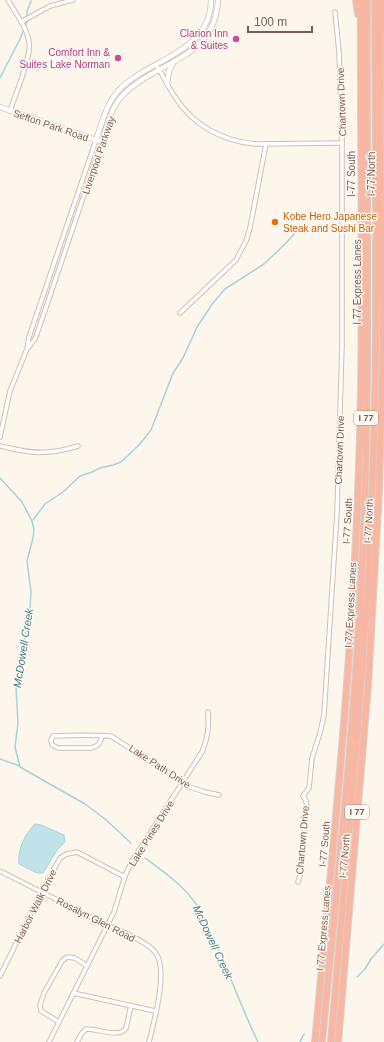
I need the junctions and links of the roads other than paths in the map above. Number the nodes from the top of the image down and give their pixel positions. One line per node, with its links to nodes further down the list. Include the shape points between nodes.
1 (8, 0): 11 (street)
2 (73, 0): 11 (street, via 50,6)
3 (211, 0): 14 (street, Liverpool Parkway, via 208,18 195,38)
4 (218, 0): 13 (street, Liverpool Parkway, via 216,16 210,31 193,50)
5 (356, 0): 12 (highway)
6 (361, 0): 12 (highway, I-77 South / I 77)
7 (367, 0): 37 (highway, I 77 Express Lanes / I 77, via 368,352 364,522 355,684)
8 (376, 0): 31 (highway, I 77 Express Lanes / I 77, via 376,344)
9 (381, 0): 20 (highway, I-77 North / I 77)
10 (335, 12): 23 (street, Chartown Drive)
11 (21, 22): 19 (street, via 29,41 29,52)
12 (361, 41): 34 (highway, I-77 South / I 77, via 360,437 353,599)
13 (173, 63): 15 (street, Liverpool Parkway); 16 (street)
14 (156, 65): 15 (street); 21 (street, Liverpool Parkway, via 118,91 107,108)
15 (160, 70): 16 (street); 22 (street, Liverpool Parkway, via 122,96 113,111)
16 (167, 84): 24 (street, via 184,109 208,130 237,141)
17 (384, 86): 20 (highway)
18 (0, 107): 19 (street, Sefton Park Road)
19 (10, 111): 21 (street, Sefton Park Road)
20 (380, 120): 30 (highway, I-77 North / I 77, via 383,344)
21 (96, 140): 22 (street, Sefton Park Road); 26 (street, Liverpool Parkway, via 29,337)
22 (102, 142): 26 (street, Liverpool Parkway, via 35,339)
23 (342, 143): 24 (street); 40 (street, Chartown Drive, via 342,345 333,585 324,715 312,758 309,788 303,796 307,807)
24 (266, 144): 25 (street, via 246,241 236,260)
25 (180, 313)
26 (28, 349): 27 (street, Liverpool Parkway, via 10,391)
27 (0, 437)
28 (0, 446): 29 (street, via 40,452)
29 (78, 446)
30 (375, 582): 31 (highway); 55 (highway, I-77 North / I 77)
31 (365, 633): 54 (highway, I 77 Express Lanes / I 77)
32 (208, 712): 35 (street, Lake Pines Drive, via 207,741)
33 (102, 736): 33 (street, Lake Path Drive, via 53,736 51,743 58,748 91,748 99,745); 35 (street, Lake Path Drive, via 112,736 120,740)
34 (340, 778): 37 (highway); 52 (highway, I-77 South / I 77)
35 (183, 782): 36 (street, Lake Path Drive, via 205,792); 39 (street, Lake Pines Drive, via 132,861)
36 (220, 795)
37 (342, 834): 53 (highway, I 77 Express Lanes / I 77)
38 (0, 870): 41 (street, Rosalyn Glen Road)
39 (125, 877): 41 (street, Harbor Walk Drive, via 74,852 60,858); 42 (street, Lake Pines Drive)
40 (298, 882)
41 (42, 891): 42 (street, Rosalyn Glen Road); 44 (street, Harbor Walk Drive)
42 (108, 925): 43 (street, Lake Pines Drive); 47 (street, Rosalyn Glen Road, via 125,932 157,953 162,979)
43 (87, 966): 45 (street, Lake Pines Drive); 48 (street, via 75,958 67,957 62,961 44,993 40,1005 42,1012)
44 (0, 976)
45 (73, 993): 46 (street); 48 (street, Lake Pines Drive)
46 (131, 1006): 47 (street); 50 (street, via 123,1032 117,1034 86,1029)
47 (155, 1011): 51 (street)
48 (59, 1022): 49 (street, Lake Pines Drive)
49 (49, 1042)
50 (77, 1042)
51 (149, 1042)
52 (315, 1042)
53 (322, 1042)
54 (331, 1042)
55 (338, 1042)

